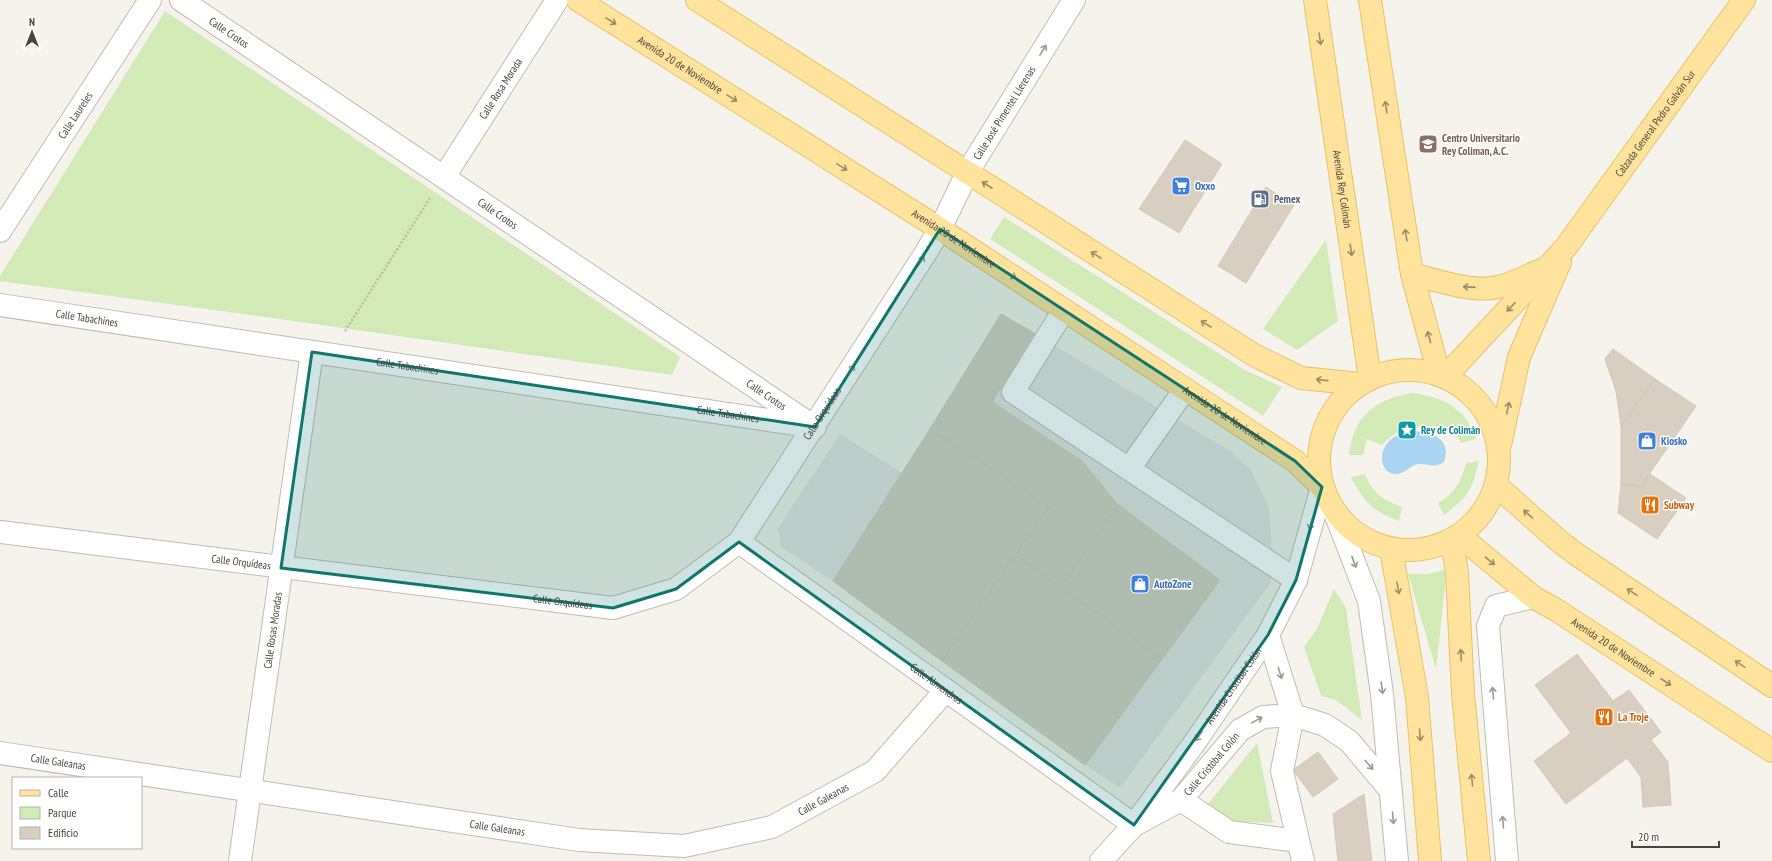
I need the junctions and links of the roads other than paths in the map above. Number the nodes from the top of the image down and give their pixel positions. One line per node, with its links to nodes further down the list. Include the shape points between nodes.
1 (150, 0): 13 (street, Calle Laureles)
2 (181, 0): 11 (street, Calle Crotos)
3 (556, 0): 11 (street, Calle Rosa Morada)
4 (578, 0): 12 (main road, Avenida 20 de Noviembre, one-way to 12)
5 (697, 0): 10 (main road)
6 (1074, 0): 10 (street, Calle José Pimentel Llerenas, one-way to 6)
7 (1315, 0): 21 (main road, Avenida Rey Colimán, one-way to 21)
8 (1370, 0): 16 (main road, one-way to 8)
9 (1744, 0): 14 (main road, Calzada General Pedro Galván Sur)
10 (967, 172): 12 (street, Calle José Pimentel Llerenas); 21 (main road, one-way to 10, via 1300,378 1254,355)
11 (444, 177): 23 (street, Calle Crotos)
12 (940, 229): 18 (main road, Avenida 20 de Noviembre, one-way to 18); 23 (street, Calle Orquídeas, one-way to 12)
13 (0, 231)
14 (1566, 247): 15 (main road, Calzada General Pedro Galván Sur); 24 (main road, Calzada General Pedro Galván Sur, one-way to 14, via 1519,357)
15 (1547, 268): 16 (main road, one-way to 16, via 1497,288 1468,288); 20 (main road, Calzada General Pedro Galván Sur, one-way to 20)
16 (1412, 274): 20 (main road, one-way to 16)
17 (0, 305): 19 (street, Calle Tabachines)
18 (1064, 310): 22 (main road, Avenida 20 de Noviembre); 25 (street, via 1013,392)
19 (321, 353): 23 (street, Calle Tabachines); 33 (street, Calle Rosas Moradas)
20 (1442, 376): 21 (main road, via 1415,370 1392,371); 24 (main road, via 1461,385 1486,411)
21 (1365, 381): 27 (main road, via 1344,398 1331,414 1322,434 1318,455)
22 (1185, 389): 25 (street); 27 (main road, Avenida 20 de Noviembre, via 1295,461)
23 (815, 427): 31 (street, Calle Orquídeas)
24 (1500, 446): 26 (main road)
25 (1129, 469): 34 (street)
26 (1497, 486): 30 (main road, via 1489,505 1476,522); 37 (main road, one-way to 26, via 1559,542)
27 (1322, 487): 28 (main road); 34 (street, Avenida Cristóbal Colón, one-way to 34)
28 (1335, 513): 32 (main road, via 1350,529 1369,542); 43 (street, one-way to 43, via 1369,601 1382,694)
29 (0, 532): 33 (street, Calle Orquídeas)
30 (1456, 538): 32 (main road, via 1425,549); 35 (main road, Avenida 20 de Noviembre, one-way to 35); 51 (main road, one-way to 30, via 1463,694)
31 (739, 542): 33 (street, Calle Orquídeas, via 676,589 613,608); 38 (street, Calle Almendros)
32 (1391, 549): 50 (main road, one-way to 50, via 1417,697)
33 (281, 568): 42 (street, Calle Rosas Moradas)
34 (1296, 580): 36 (street, Avenida Cristóbal Colón)
35 (1533, 597): 40 (main road, Avenida 20 de Noviembre, one-way to 40); 52 (street, one-way to 35, via 1488,626 1496,606)
36 (1268, 635): 39 (street, one-way to 39); 45 (street, Avenida Cristóbal Colón, one-way to 45, via 1193,745)
37 (1772, 686)
38 (946, 690): 42 (street, Calle Galeanas, via 876,771 772,827 684,846 579,840); 45 (street, Calle Almendros)
39 (1293, 715): 43 (street, Calle Cristóbal Colón, one-way to 43, via 1325,725 1349,741); 44 (street, Calle Cristóbal Colón, one-way to 39, via 1240,730 1263,717); 46 (street, via 1282,771)
40 (1772, 750)
41 (0, 753): 42 (street, Calle Galeanas)
42 (250, 790): 47 (street, Calle Rosas Moradas)
43 (1391, 792): 49 (street, one-way to 49)
44 (1181, 800): 45 (street, Calle Cristóbal Colón); 46 (street, via 1229,832)
45 (1134, 825): 48 (street, Avenida Cristóbal Colón)
46 (1300, 851)
47 (240, 861)
48 (1101, 861)
49 (1397, 861)
50 (1430, 861)
51 (1479, 861)
52 (1507, 861)

